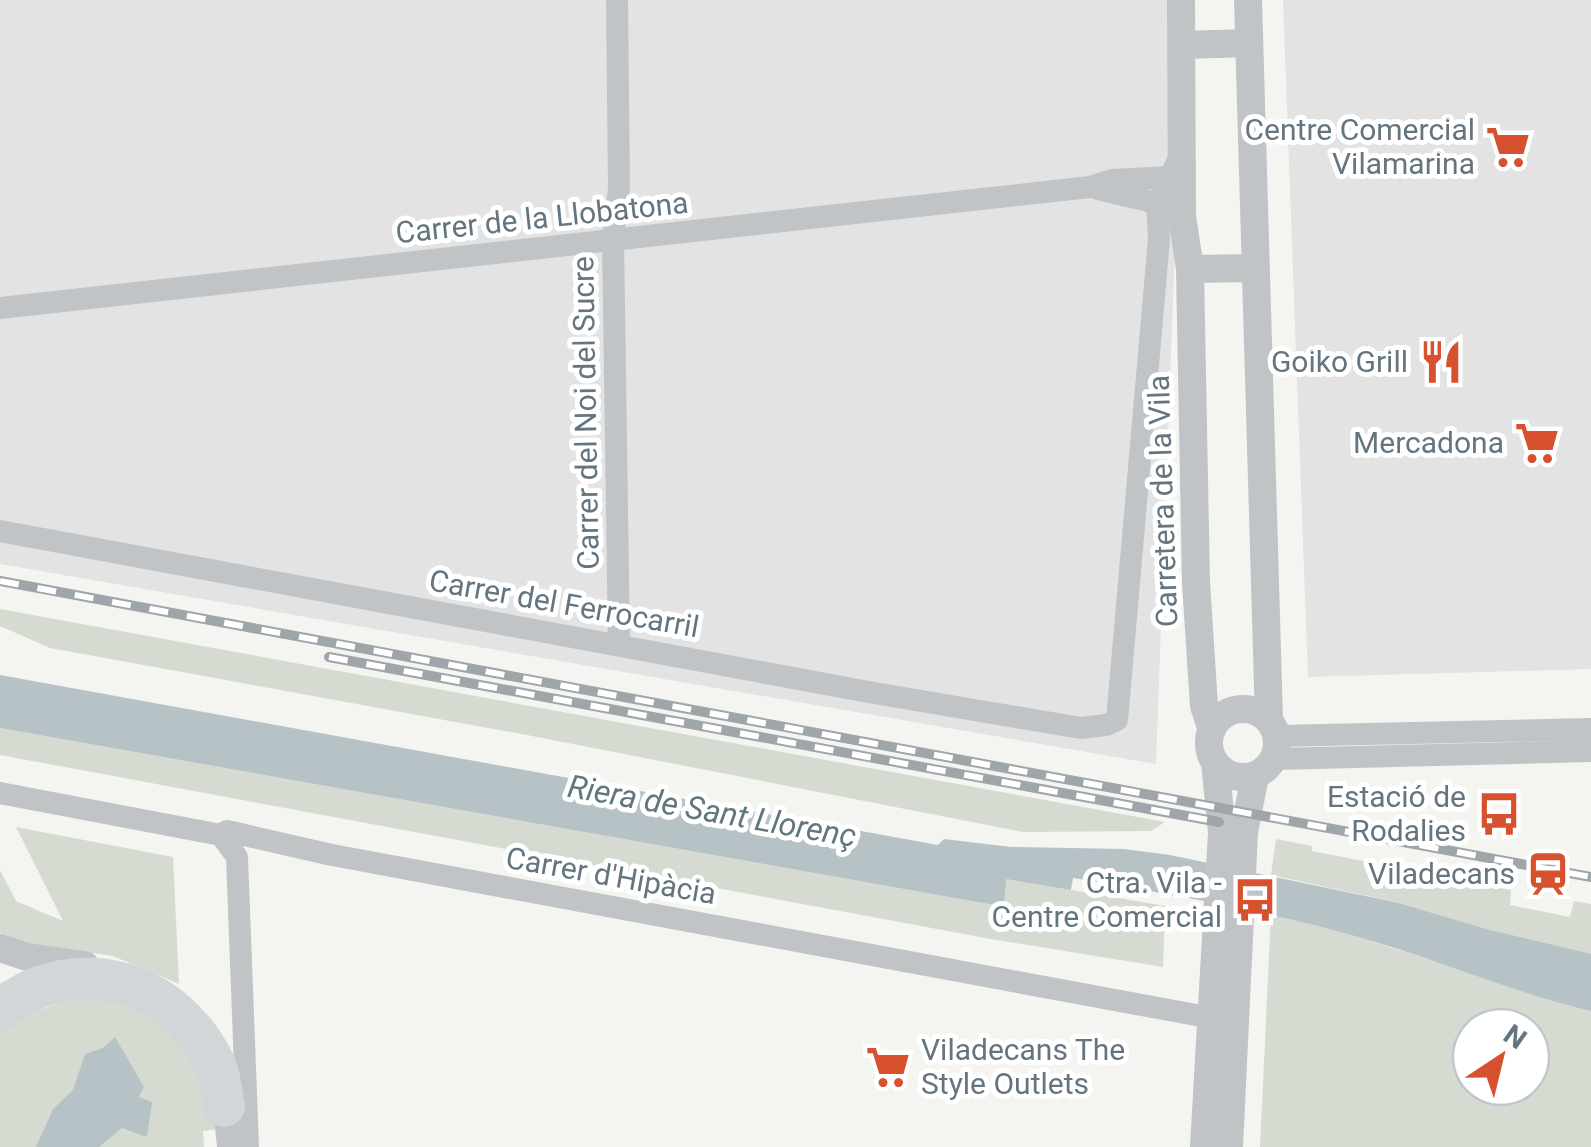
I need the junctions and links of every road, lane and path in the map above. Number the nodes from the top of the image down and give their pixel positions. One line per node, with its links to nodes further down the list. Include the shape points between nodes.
1 (616, 0): 10 (street, Carrer del Noi del Sucre, via 619,188)
2 (1181, 0): 5 (street, Carretera de la Vila)
3 (1248, 0): 4 (street)
4 (1249, 42): 5 (street); 11 (street)
5 (1183, 46): 6 (street, Carretera de la Vila)
6 (1182, 151): 7 (street); 9 (street, Carretera de la Vila)
7 (1170, 177): 8 (street, Carrer de la Llobatona); 9 (street)
8 (1090, 186): 9 (street, Carrer de la Llobatona); 10 (street, Carrer de la Llobatona)
9 (1170, 210): 12 (street, Carretera de la Vila); 15 (street, Carrer del Ferrocarril, via 1158,240 1118,720 1082,728)
10 (613, 240): 13 (street, Carrer de la Llobatona); 15 (street, Carrer del Noi del Sucre)
11 (1254, 268): 12 (street); 19 (street, via 1268,618)
12 (1190, 269): 17 (street, Carretera de la Vila, via 1196,584 1204,706)
13 (0, 308)
14 (0, 531): 15 (street, Carrer del Ferrocarril)
15 (619, 645)
16 (1591, 729): 19 (street)
17 (1212, 730): 19 (street, via 1219,718 1252,710); 20 (street)
18 (1591, 751): 19 (street)
19 (1265, 757): 20 (street); 25 (street, via 1244,832)
20 (1217, 776): 25 (street)
21 (0, 794): 22 (street, Carrer d'Hipàcia)
22 (221, 834): 23 (street, Carrer d'Hipàcia); 24 (street)
23 (300, 849): 24 (street, via 254,848); 28 (street, Carrer d'Hipàcia)
24 (238, 867): 29 (street)
25 (1228, 937): 28 (street); 32 (street)
26 (0, 948): 29 (street, via 72,965 118,966 170,988 211,1030)
27 (0, 1010): 29 (highway, via 64,980 138,988 182,1015 196,1033)
28 (1212, 1018): 31 (street)
29 (232, 1116): 30 (street)
30 (248, 1147)
31 (1204, 1147)
32 (1229, 1147)

